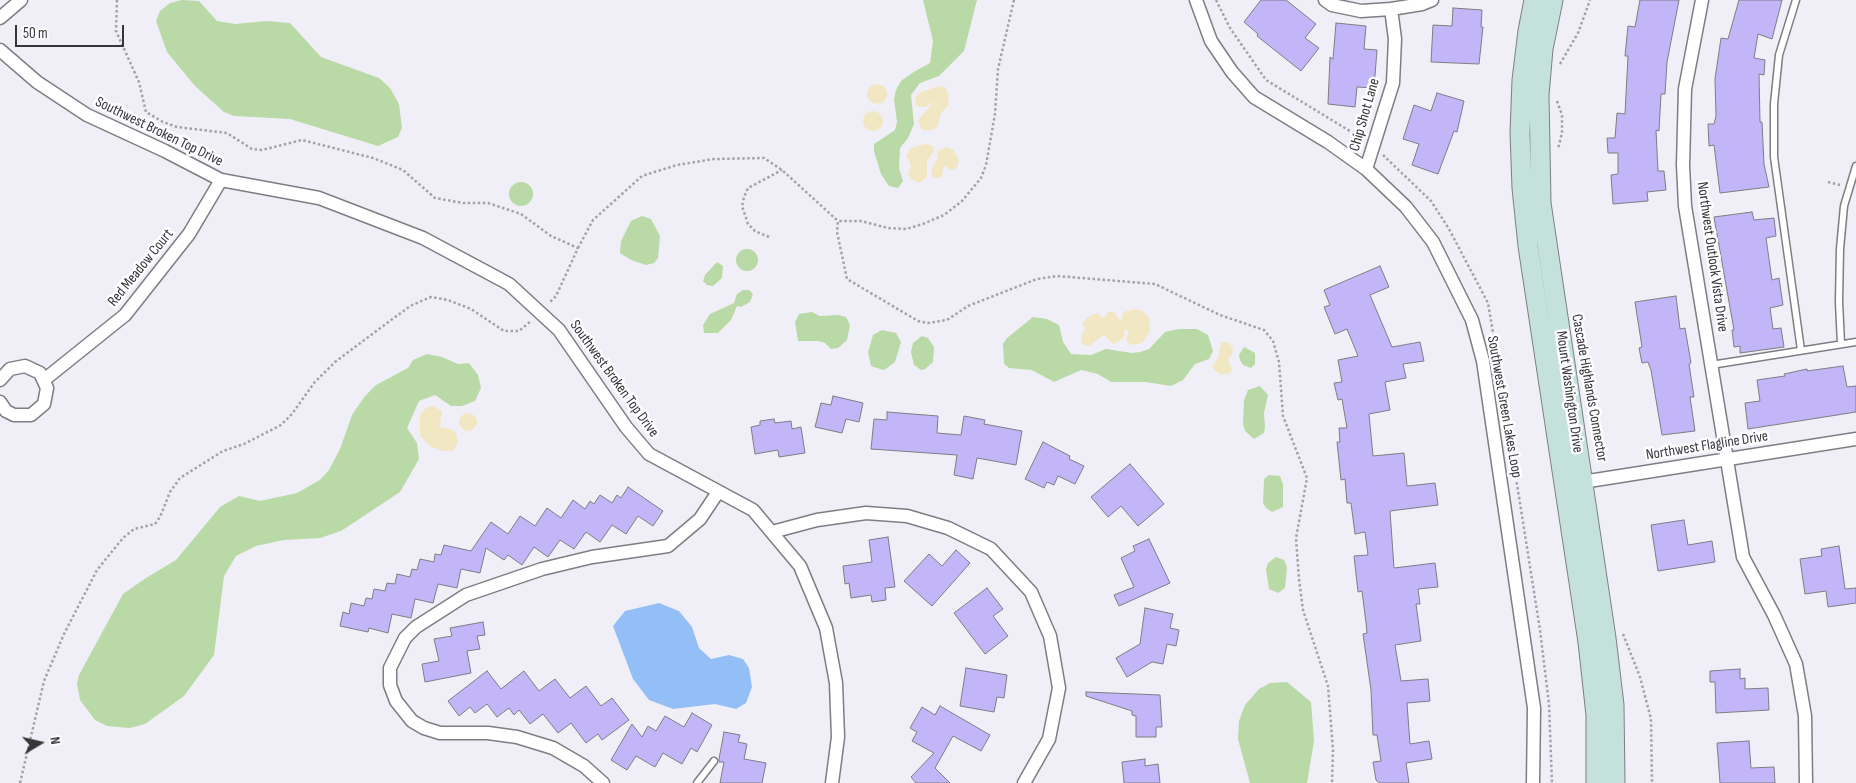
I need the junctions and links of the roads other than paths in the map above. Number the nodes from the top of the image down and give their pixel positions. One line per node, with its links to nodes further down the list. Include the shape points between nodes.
1 (21, 0): 10 (street)
2 (1196, 0): 13 (street, Southwest Green Lakes Loop, via 1212,42 1254,97)
3 (1325, 0): 9 (street, via 1332,5 1361,11)
4 (1432, 0): 9 (street)
5 (1534, 0): 24 (main road, Mount Washington Drive, via 1522,80 1522,188 1528,246)
6 (1553, 0): 24 (main road, Mount Washington Drive, via 1543,49 1539,95 1541,203)
7 (1702, 0): 18 (street, Northwest Outlook Vista Drive, via 1685,89 1683,165 1685,206)
8 (1796, 0): 17 (lane, via 1779,55 1774,104 1774,157)
9 (1391, 9): 13 (street, Chip Shot Lane, via 1395,39 1393,82)
10 (0, 18)
11 (0, 50): 14 (street, Southwest Broken Top Drive, via 37,82 86,115)
12 (1856, 166): 16 (lane, via 1844,206 1840,249)
13 (1366, 169): 32 (street, Southwest Green Lakes Loop, via 1406,206 1433,242 1472,320 1483,361 1534,708)
14 (221, 180): 20 (street, Red Meadow Court, via 189,234 125,315); 25 (street, Southwest Broken Top Drive, via 319,198 423,238 509,284 559,330 626,427 649,454)
15 (1856, 342): 16 (lane)
16 (1841, 344): 17 (lane)
17 (1801, 350): 18 (lane)
18 (1711, 365): 23 (street, Northwest Outlook Vista Drive)
19 (0, 380): 20 (street, via 10,369 25,366 40,373)
20 (44, 380): 21 (street, via 47,396 44,404 31,415 14,415 6,411)
21 (0, 402)
22 (1856, 439): 23 (street, Northwest Flagline Drive)
23 (1727, 460): 24 (street, Northwest Flagline Drive); 35 (street, Northwest Outlook Vista Drive, via 1743,557 1796,664 1806,716)
24 (1573, 483): 33 (main road, Mount Washington Drive, via 1596,715); 34 (main road, Mount Washington Drive, via 1614,705)
25 (718, 492): 26 (street, Southwest Broken Top Drive, via 753,510); 28 (street, via 700,519 668,546 592,557 542,569 466,595 416,627 405,638 390,668 390,685 396,701 412,721 424,728 440,733 517,737 553,748 584,766)
26 (772, 532): 30 (street, Southwest Broken Top Drive, via 800,566 826,628 836,683 838,737); 31 (street, via 817,520 866,513 899,515 948,528 991,549 1031,592 1050,636 1059,688 1049,739)
27 (714, 761): 29 (lane)
28 (604, 783)
29 (697, 783)
30 (832, 783)
31 (1024, 783)
32 (1532, 783)
33 (1596, 783)
34 (1615, 783)
35 (1806, 783)

